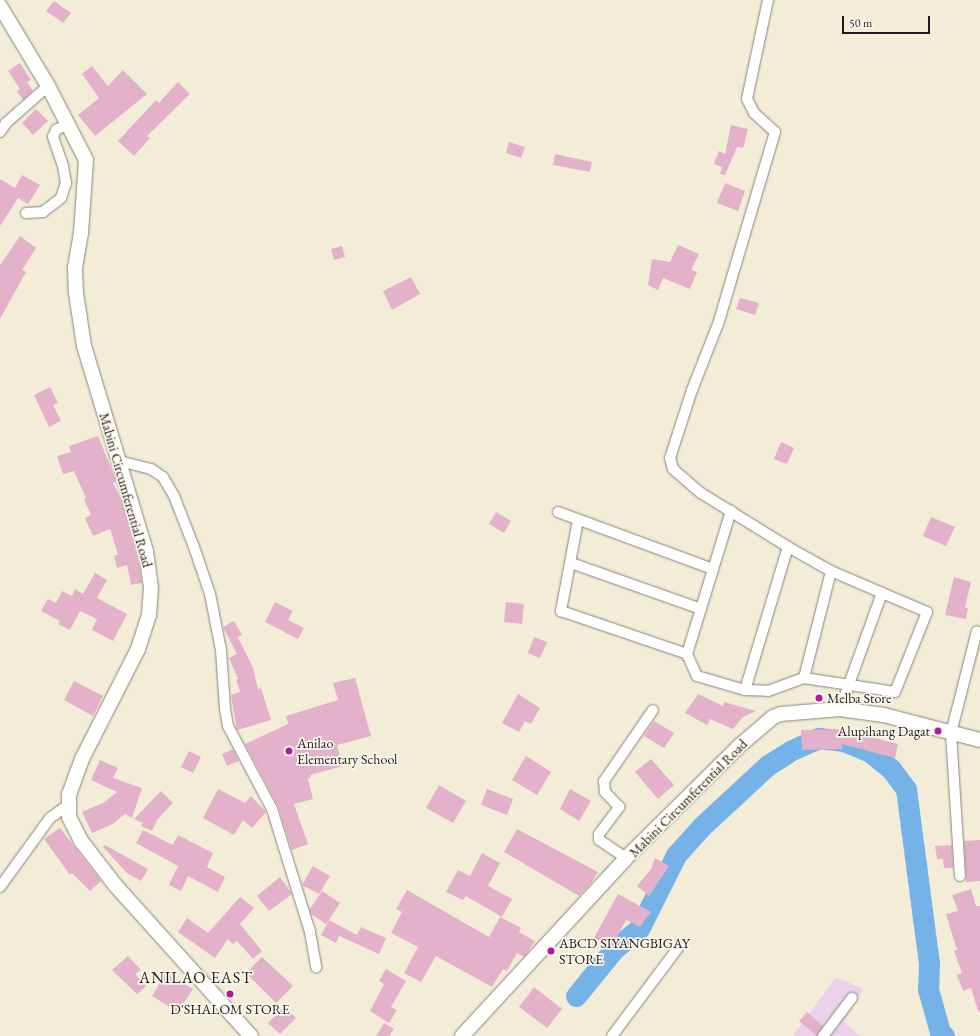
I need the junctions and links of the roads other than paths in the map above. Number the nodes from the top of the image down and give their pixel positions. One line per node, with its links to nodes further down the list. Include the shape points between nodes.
1 (768, 0): 8 (street, via 747,99 754,113 775,132 718,324 692,390 670,458 673,469 701,493)
2 (0, 6): 3 (main road, Mabini Circumferential Road)
3 (48, 86): 4 (main road, Mabini Circumferential Road); 5 (street, via 6,123)
4 (68, 124): 6 (street, via 56,130 53,137 66,183 61,198 43,212); 7 (main road, Mabini Circumferential Road, via 86,160 81,233 75,268 77,300 84,346)
5 (0, 132)
6 (26, 213)
7 (119, 461): 26 (main road, Mabini Circumferential Road, via 146,552 151,587 149,614 138,649 82,759 69,794); 31 (street, via 151,469 163,477 174,496 194,547 210,594 221,650 228,726 272,809 310,932)
8 (731, 511): 11 (street); 13 (street)
9 (558, 512): 10 (street)
10 (578, 520): 12 (street); 13 (street)
11 (788, 547): 14 (street); 21 (street)
12 (571, 563): 16 (street); 18 (street, via 561,611)
13 (713, 569): 16 (street)
14 (831, 570): 15 (street); 19 (street)
15 (882, 593): 20 (street); 20 (street, via 927,612 895,692)
16 (701, 609): 18 (street)
17 (977, 631): 24 (street)
18 (687, 654): 21 (street, via 697,676)
19 (804, 678): 20 (street); 21 (street, via 768,691)
20 (848, 686): 23 (street)
21 (745, 690)
22 (653, 710): 27 (street, via 604,780 605,792 619,807 600,834 599,840)
23 (840, 710): 24 (main road, Mabini Circumferential Road, via 884,715); 27 (main road, Mabini Circumferential Road, via 781,714 773,717 738,747)
24 (951, 733): 25 (main road, Mabini Circumferential Road); 28 (street)
25 (980, 740)
26 (69, 804): 29 (street, via 50,818); 33 (main road, Mabini Circumferential Road, via 69,817 82,842 115,885)
27 (626, 858): 34 (main road, Mabini Circumferential Road)
28 (960, 876)
29 (0, 887)
30 (680, 945): 35 (street)
31 (316, 967)
32 (852, 998): 36 (street)
33 (251, 1036)
34 (462, 1036)
35 (612, 1036)
36 (823, 1036)

